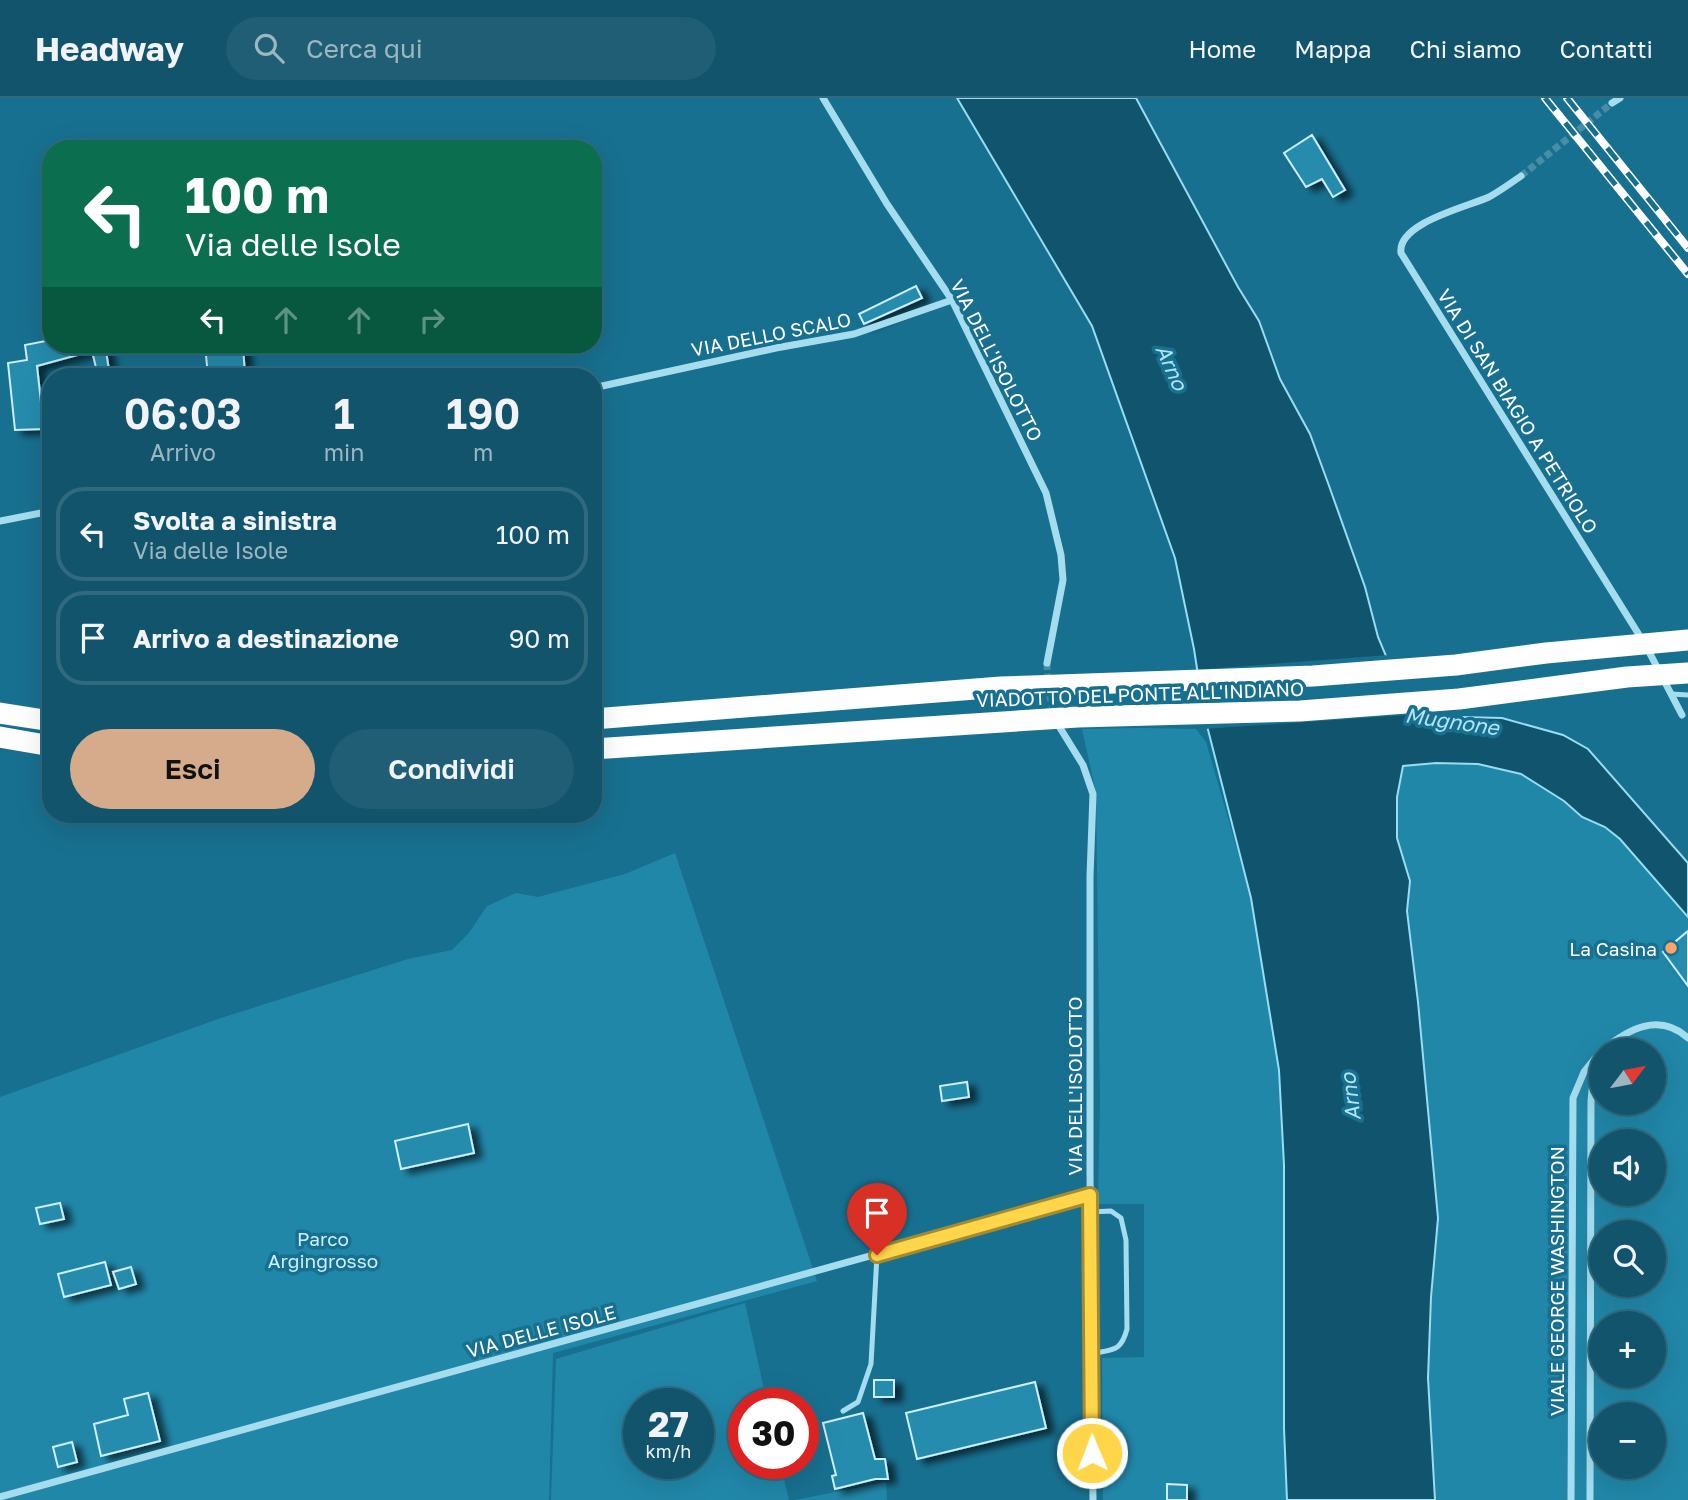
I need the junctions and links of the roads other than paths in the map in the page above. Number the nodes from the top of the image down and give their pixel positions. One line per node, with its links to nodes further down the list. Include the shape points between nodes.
1 (823, 98): 5 (street, VIA DELL'ISOLOTTO)
2 (1620, 98): 3 (street)
3 (1612, 103)
4 (1521, 176): 12 (street, VIA DI SAN BIAGIO A PETRIOLO, via 1492,195 1416,227 1404,240 1401,253 1646,646)
5 (952, 300): 6 (street, VIA DELLO SCALO, via 854,334); 10 (street, VIA DELL'ISOLOTTO, via 1046,493 1063,580)
6 (602, 386)
7 (42, 513): 8 (street)
8 (0, 521)
9 (1688, 640): 16 (highway, VIADOTTO DEL PONTE ALL'INDIANO, bridge, via 1313,676 1001,687)
10 (1046, 663)
11 (1688, 673): 21 (highway, VIADOTTO DEL PONTE ALL'INDIANO, bridge, via 1459,699 1300,711 1078,717)
12 (1671, 694): 13 (lane); 15 (street, VIA DI SAN BIAGIO A PETRIOLO)
13 (1688, 695)
14 (0, 713): 17 (highway)
15 (1685, 714)
16 (602, 718)
17 (42, 720)
18 (1057, 723): 26 (street, VIA DELL'ISOLOTTO, via 1083,765 1093,793)
19 (0, 737): 20 (highway)
20 (42, 745)
21 (602, 748)
22 (1617, 1038): 23 (street, VIALE GEORGE WASHINGTON, via 1644,1025 1665,1026)
23 (1688, 1038)
24 (1589, 1065): 33 (street, VIALE GEORGE WASHINGTON, via 1573,1098)
25 (1591, 1115): 34 (street)
26 (1090, 1195): 27 (street, VIA DELL'ISOLOTTO); 28 (street, VIA DELLE ISOLE)
27 (1090, 1212): 29 (street, VIA DELL'ISOLOTTO); 29 (lane, via 1111,1211 1121,1218 1126,1240 1128,1329 1117,1349)
28 (877, 1255): 30 (lane, via 871,1364 858,1402); 31 (street, VIA DELLE ISOLE)
29 (1091, 1354): 32 (street, VIA DELL'ISOLOTTO)
30 (843, 1411)
31 (0, 1497)
32 (1093, 1500)
33 (1572, 1500)
34 (1590, 1500)

